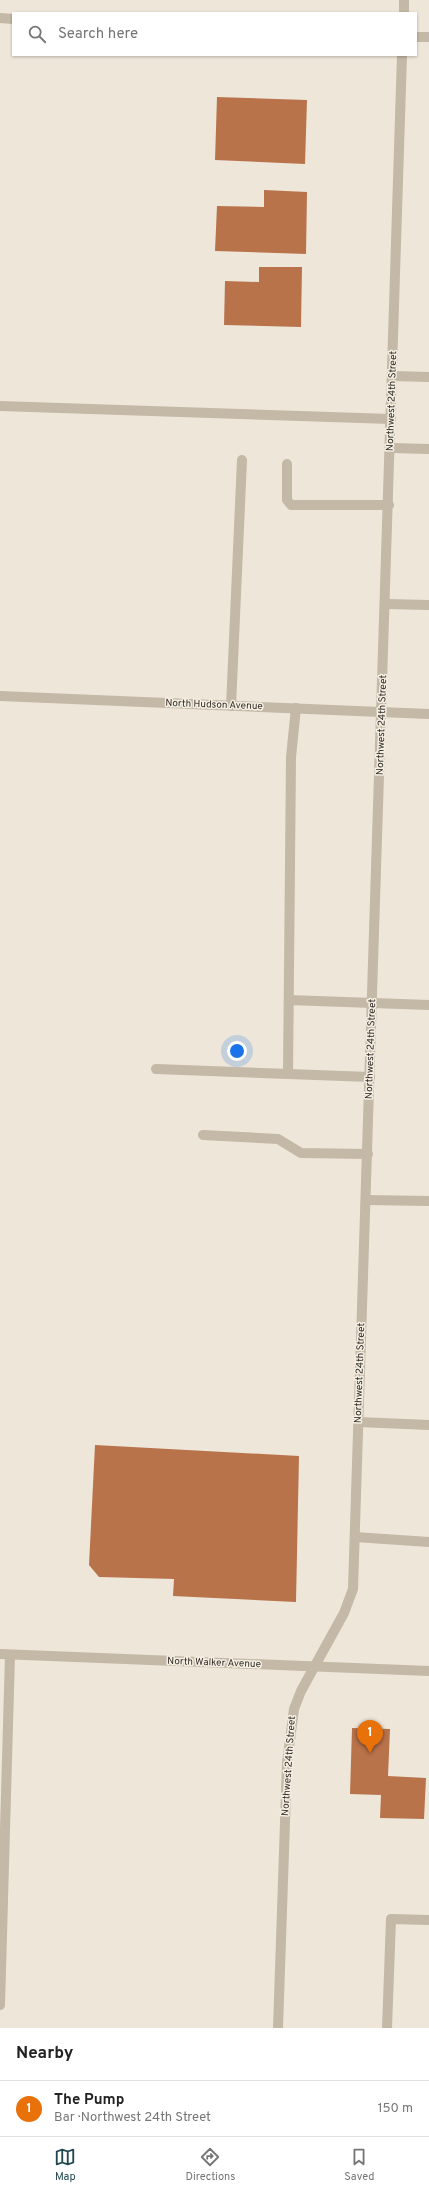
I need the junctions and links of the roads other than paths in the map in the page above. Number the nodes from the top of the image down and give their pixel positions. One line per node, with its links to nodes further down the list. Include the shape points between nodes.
1 (404, 0): 2 (street)
2 (404, 12)
3 (0, 18): 4 (street)
4 (12, 19)
5 (417, 37): 6 (street)
6 (429, 37)
7 (402, 56): 8 (street, Northwest 24th Street)
8 (393, 376): 9 (street); 11 (street, Northwest 24th Street)
9 (429, 377)
10 (0, 406): 11 (street)
11 (391, 419): 12 (street, Northwest 24th Street)
12 (391, 448): 13 (street); 16 (street, Northwest 24th Street)
13 (429, 449)
14 (242, 460): 20 (street)
15 (287, 464): 16 (street, via 286,500 291,505)
16 (389, 505): 17 (street, Northwest 24th Street)
17 (386, 604): 18 (street); 22 (street, Northwest 24th Street)
18 (429, 605)
19 (0, 696): 20 (street, North Hudson Avenue)
20 (231, 706): 21 (street, North Hudson Avenue)
21 (296, 708): 22 (street, North Hudson Avenue); 24 (street, via 292,757)
22 (382, 712): 23 (street, North Hudson Avenue); 25 (street, Northwest 24th Street)
23 (429, 714)
24 (289, 1000): 25 (street); 28 (street)
25 (372, 1003): 26 (street); 29 (street, Northwest 24th Street)
26 (429, 1005)
27 (156, 1069): 28 (street)
28 (288, 1074): 29 (street)
29 (370, 1077): 31 (street, Northwest 24th Street)
30 (203, 1135): 31 (street, via 278,1139 301,1153)
31 (368, 1154): 32 (street, Northwest 24th Street)
32 (366, 1200): 33 (street); 34 (street, Northwest 24th Street)
33 (429, 1201)
34 (358, 1422): 35 (street); 36 (street, Northwest 24th Street)
35 (429, 1425)
36 (355, 1537): 37 (street); 39 (street, Northwest 24th Street, via 353,1589 344,1613)
37 (429, 1542)
38 (5, 1654): 39 (street, North Walker Avenue); 42 (street)
39 (315, 1667): 40 (street, North Walker Avenue); 43 (street, Northwest 24th Street, via 294,1709 287,1763)
40 (429, 1671)
41 (429, 1920): 44 (street, via 391,1919)
42 (0, 2005)
43 (278, 2028)
44 (387, 2028)

